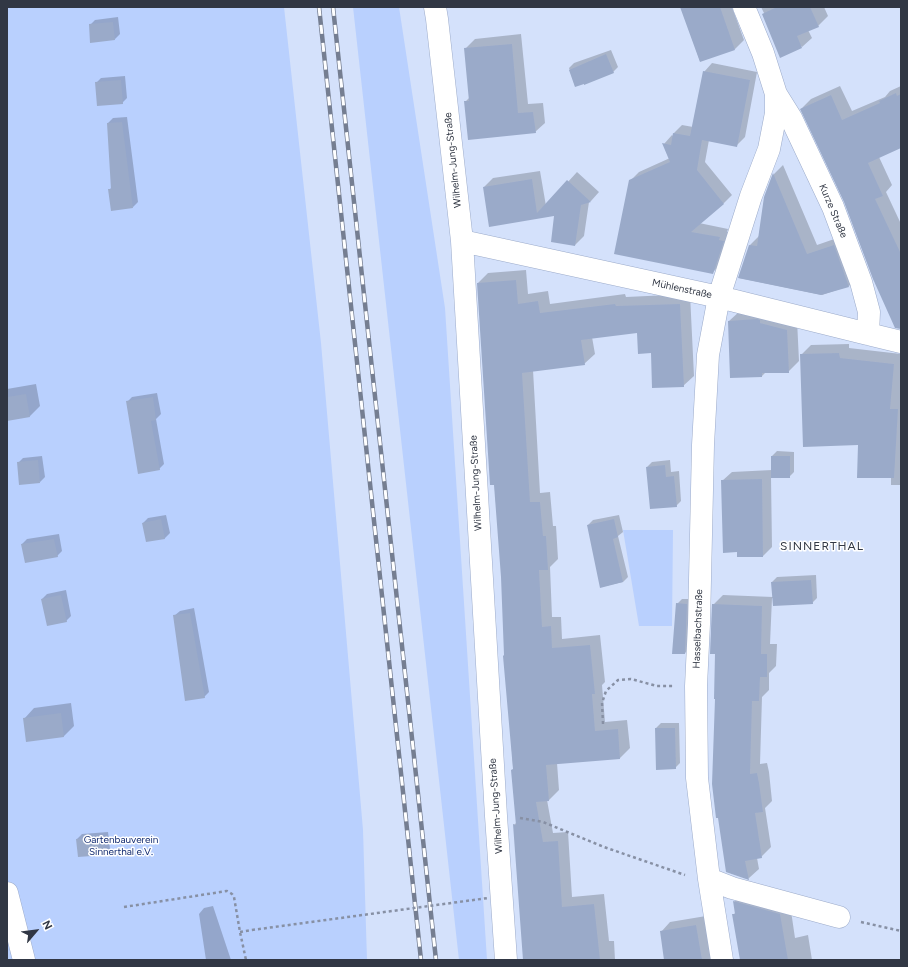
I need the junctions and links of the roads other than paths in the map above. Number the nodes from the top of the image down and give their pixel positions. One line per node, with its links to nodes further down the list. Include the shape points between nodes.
1 (435, 7): 4 (street, Wilhelm-Jung-Straße)
2 (744, 7): 3 (street, Kurze Straße)
3 (776, 94): 5 (street, Kurze Straße, via 776,113 769,149 751,196); 6 (street, Kurze Straße, via 791,118 833,207 861,282 869,312)
4 (462, 241): 5 (street, Mühlenstraße); 12 (street, Wilhelm-Jung-Straße)
5 (719, 297): 6 (street, Mühlenstraße); 8 (street, Hasselbachstraße, via 708,355 696,686 697,778)
6 (868, 334): 7 (street, Mühlenstraße)
7 (901, 342)
8 (709, 879): 10 (street, via 732,888); 13 (street, Hasselbachstraße)
9 (7, 893): 11 (street)
10 (839, 917)
11 (24, 960)
12 (506, 960)
13 (722, 960)

